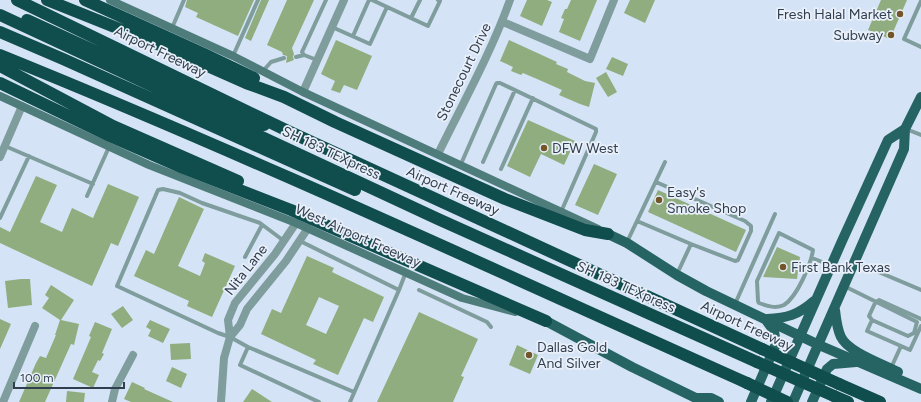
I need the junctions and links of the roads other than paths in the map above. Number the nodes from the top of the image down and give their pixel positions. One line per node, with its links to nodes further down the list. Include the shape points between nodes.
1 (17, 0): 42 (highway, Airport Freeway)
2 (47, 0): 37 (highway)
3 (85, 0): 37 (highway, via 248,75)
4 (110, 0): 21 (main road, Airport Freeway)
5 (184, 0): 21 (lane)
6 (258, 0): 27 (lane)
7 (326, 0): 26 (lane, via 302,52)
8 (344, 0): 20 (street)
9 (370, 0): 15 (lane); 23 (lane)
10 (420, 0): 18 (lane)
11 (438, 0): 18 (lane, via 440,1 428,26)
12 (510, 0): 19 (street, Stonecourt Drive)
13 (614, 0): 19 (street, via 590,60)
14 (921, 1): 24 (lane, via 904,39)
15 (387, 7): 18 (lane); 23 (lane, via 370,44)
16 (0, 8): 42 (highway, via 245,120)
17 (0, 15): 97 (highway, SH 183 TEXpress)
18 (411, 18)
19 (503, 22): 46 (street, Stonecourt Drive)
20 (332, 27): 23 (lane); 30 (street)
21 (172, 28): 27 (main road, Airport Freeway)
22 (0, 32): 97 (highway, SH 183 TEXpress)
23 (352, 36)
24 (921, 47)
25 (0, 55): 111 (highway, bridge, via 267,168)
26 (304, 55): 28 (lane); 30 (lane)
27 (233, 56): 32 (main road, Airport Freeway)
28 (296, 57)
29 (284, 58): 32 (lane, via 271,62)
30 (317, 60): 35 (street)
31 (0, 66): 70 (highway, via 113,126)
32 (263, 71): 35 (main road, Airport Freeway)
33 (0, 83): 70 (highway, via 183,168)
34 (515, 90): 39 (lane); 49 (lane); 51 (lane, via 497,82)
35 (303, 92): 46 (main road, Airport Freeway)
36 (0, 96): 40 (main road, West Airport Freeway)
37 (284, 97): 63 (highway, via 505,199 585,230)
38 (921, 97): 41 (main road)
39 (533, 98): 52 (lane); 56 (lane, via 596,130)
40 (22, 106): 44 (street); 45 (main road, West Airport Freeway)
41 (905, 129): 43 (lane); 71 (main road, via 904,149); 72 (main road, via 888,140)
42 (290, 132): 115 (highway, Airport Freeway, bridge)
43 (921, 135)
44 (5, 146): 47 (lane); 48 (street)
45 (109, 147): 54 (lane); 60 (main road, West Airport Freeway)
46 (438, 154): 51 (main road, Airport Freeway)
47 (29, 156): 54 (lane); 58 (lane)
48 (0, 157)
49 (483, 162)
50 (665, 162): 53 (lane)
51 (461, 164): 56 (main road, Airport Freeway)
52 (501, 169)
53 (656, 182): 59 (lane); 67 (lane, via 745,221 751,226 752,231 738,260 735,261)
54 (93, 184): 55 (lane)
55 (88, 196)
56 (561, 212): 63 (main road, Airport Freeway)
57 (775, 214): 81 (lane)
58 (0, 218)
59 (637, 220): 66 (lane); 67 (lane)
60 (296, 223): 62 (main road, West Airport Freeway); 64 (street, Nita Lane)
61 (262, 225): 64 (lane); 68 (lane); 91 (lane, via 180,193 158,190 117,286)
62 (308, 228): 65 (street, Nita Lane); 73 (main road, West Airport Freeway)
63 (608, 234): 66 (main road, Airport Freeway)
64 (284, 241): 91 (street, Nita Lane, via 235,303 228,320)
65 (300, 241): 76 (lane); 91 (street, Nita Lane, via 247,309 240,325)
66 (627, 243): 74 (main road, Airport Freeway)
67 (691, 244): 74 (lane)
68 (245, 257)
69 (812, 258): 69 (lane, via 813,250 779,233 757,281 759,303 770,307 783,305 791,298); 72 (lane)
70 (406, 259): 86 (highway)
71 (855, 262): 75 (main road); 78 (lane)
72 (831, 266): 79 (main road)
73 (406, 272): 76 (lane); 86 (main road, West Airport Freeway, via 462,298)
74 (677, 275): 81 (main road, Airport Freeway)
75 (844, 286): 80 (lane); 82 (main road)
76 (399, 290): 100 (lane)
77 (419, 290): 89 (lane, via 488,322)
78 (921, 290)
79 (817, 298): 83 (main road, via 793,315); 90 (main road)
80 (875, 303): 84 (lane, via 879,300); 85 (lane, via 869,316); 85 (lane, via 917,322 917,325 914,333 908,336)
81 (735, 304): 83 (main road, Airport Freeway)
82 (835, 308): 92 (main road); 98 (main road, via 841,338 850,348)
83 (765, 319): 90 (main road, Airport Freeway); 109 (main road, via 774,331 776,344)
84 (921, 319)
85 (872, 320): 93 (lane, via 867,331)
86 (546, 321): 101 (main road, West Airport Freeway)
87 (35, 326): 103 (street)
88 (921, 326): 93 (lane, via 910,350)
89 (491, 327)
90 (800, 336): 92 (main road, Airport Freeway); 110 (main road)
91 (230, 337): 94 (lane); 105 (street, Nita Lane, via 224,358)
92 (819, 345): 96 (main road); 112 (main road)
93 (901, 346): 98 (lane)
94 (248, 347): 100 (lane); 106 (lane, via 240,365)
95 (133, 355): 104 (street, via 115,389)
96 (858, 362): 99 (main road); 113 (main road, via 833,364 827,369)
97 (756, 365): 102 (highway, SH 183 TEXpress, bridge)
98 (891, 368): 99 (main road, via 905,375)
99 (919, 388)
100 (354, 392): 107 (lane)
101 (696, 399): 108 (main road, via 711,398)
102 (831, 400): 114 (highway, SH 183 TEXpress)
103 (3, 402)
104 (112, 402)
105 (221, 402)
106 (319, 402)
107 (350, 402)
108 (719, 402)
109 (751, 402)
110 (771, 402)
111 (787, 402)
112 (793, 402)
113 (812, 402)
114 (848, 402)
115 (880, 402)

